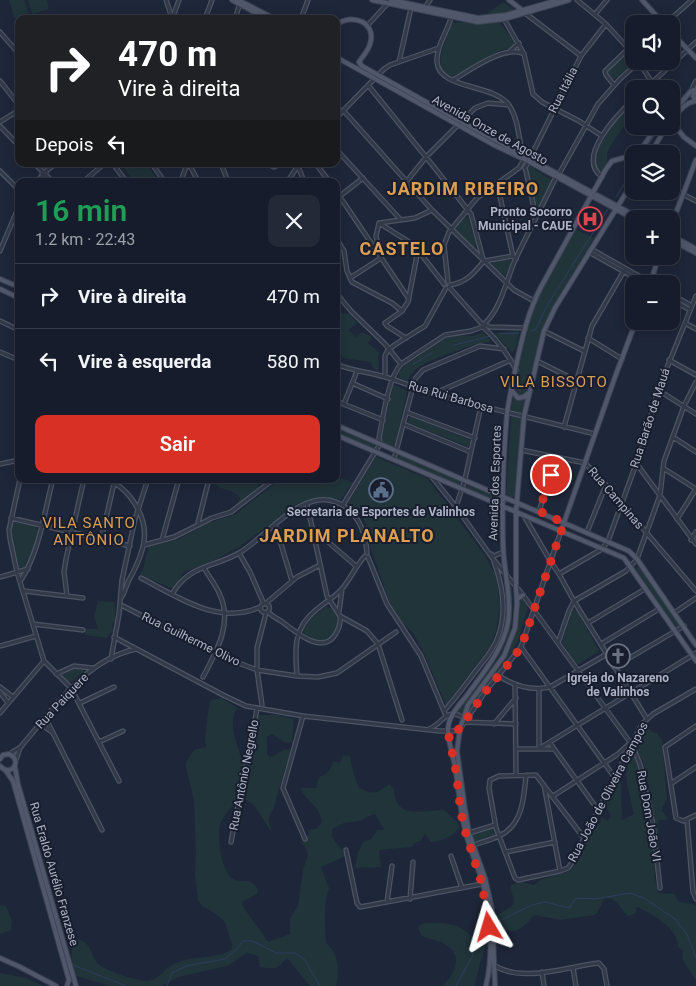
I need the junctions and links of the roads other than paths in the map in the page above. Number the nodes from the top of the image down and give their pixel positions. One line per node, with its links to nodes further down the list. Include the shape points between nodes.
1 (166, 0): 21 (street)
2 (179, 0): 22 (street)
3 (212, 0): 23 (street)
4 (232, 0): 14 (main road)
5 (308, 0): 27 (street)
6 (372, 0): 15 (main road)
7 (430, 0): 17 (street)
8 (508, 0): 19 (main road)
9 (558, 0): 19 (main road)
10 (569, 0): 19 (main road)
11 (577, 0): 20 (street)
12 (607, 0): 20 (street)
13 (692, 0): 30 (street)
14 (240, 1): 24 (street); 25 (main road); 26 (main road)
15 (390, 1): 17 (main road); 18 (main road); 34 (street)
16 (646, 1): 29 (main road)
17 (426, 6): 28 (main road)
18 (411, 8): 28 (main road); 50 (street)
19 (523, 12): 28 (main road, via 487,18); 31 (main road); 46 (street)
20 (595, 14): 33 (street)
21 (171, 15)
22 (173, 15)
23 (206, 15)
24 (236, 15)
25 (261, 15)
26 (267, 15)
27 (302, 15)
28 (452, 15): 31 (main road, via 478,22); 40 (street)
29 (657, 15)
30 (674, 15)
31 (504, 19): 38 (street)
32 (340, 23): 34 (main road, via 353,19)
33 (606, 24): 39 (street); 46 (street, Rua Itália)
34 (367, 26): 49 (main road, via 370,43)
35 (0, 32): 41 (street)
36 (680, 42): 42 (main road)
37 (696, 42): 42 (street)
38 (519, 43): 43 (street); 45 (street)
39 (625, 44)
40 (439, 48): 50 (street); 56 (street, via 438,69)
41 (15, 49)
42 (688, 50): 47 (main road); 54 (street)
43 (509, 51): 45 (street); 56 (street)
44 (625, 52): 59 (street, via 605,71)
45 (524, 54): 66 (street, via 533,94)
46 (581, 56): 66 (street, Rua Itália)
47 (696, 58)
48 (340, 59): 51 (main road, Avenida Onze de Agosto)
49 (359, 62): 51 (main road); 53 (main road, Avenida Onze de Agosto)
50 (399, 62): 53 (street)
51 (350, 64): 53 (main road, Avenida Onze de Agosto)
52 (630, 70): 59 (street)
53 (376, 76): 58 (street); 72 (main road, Avenida Onze de Agosto)
54 (654, 80)
55 (0, 81): 61 (street)
56 (452, 81): 64 (street, via 498,95)
57 (696, 81): 60 (street)
58 (368, 85): 67 (street); 80 (street)
59 (614, 85): 73 (street)
60 (694, 90): 62 (main road); 63 (main road)
61 (15, 100)
62 (696, 101): 68 (main road)
63 (680, 105)
64 (510, 106): 72 (street, via 496,103 481,105); 79 (street)
65 (625, 108): 75 (street)
66 (554, 109): 73 (street); 82 (street, Rua Itália)
67 (343, 110): 70 (street); 107 (street)
68 (680, 111)
69 (15, 113): 71 (street)
70 (340, 113)
71 (0, 124): 76 (street)
72 (460, 124): 79 (main road, Avenida Onze de Agosto); 80 (street); 82 (main road, Avenida Onze de Agosto)
73 (586, 125): 75 (street); 96 (street)
74 (680, 132): 77 (main road)
75 (602, 136): 97 (street, via 594,151 596,171)
76 (15, 141)
77 (696, 146)
78 (340, 153): 106 (street)
79 (522, 153): 82 (main road, Avenida Onze de Agosto)
80 (426, 156): 107 (street); 118 (street)
81 (625, 158): 97 (main road, Avenida dos Esportes, via 612,161)
82 (526, 160): 92 (street); 93 (street); 96 (main road, Avenida Onze de Agosto)
83 (696, 160): 113 (main road)
84 (38, 167): 95 (street)
85 (52, 167): 95 (street)
86 (101, 167): 100 (street)
87 (115, 167): 101 (street)
88 (154, 167): 102 (street)
89 (190, 167): 103 (street)
90 (296, 167): 104 (street)
91 (318, 167): 105 (street)
92 (519, 168): 93 (street); 108 (street)
93 (525, 168): 124 (street)
94 (0, 171): 109 (street)
95 (44, 174): 98 (street); 99 (street)
96 (558, 176): 111 (main road, Avenida Onze de Agosto); 124 (street)
97 (602, 177): 111 (main road, Avenida dos Esportes)
98 (40, 178)
99 (49, 178)
100 (92, 178)
101 (124, 178)
102 (162, 178)
103 (196, 178)
104 (290, 178)
105 (327, 178)
106 (364, 178): 114 (street); 125 (street)
107 (407, 181): 119 (street)
108 (497, 183): 118 (street); 138 (street)
109 (15, 186)
110 (680, 192): 113 (street)
111 (592, 194): 117 (main road, Avenida Onze de Agosto); 154 (main road, Avenida dos Esportes)
112 (625, 194): 117 (main road, Avenida dos Esportes)
113 (684, 194): 116 (street); 120 (main road)
114 (340, 195)
115 (340, 199): 139 (street)
116 (696, 201)
117 (616, 207): 121 (main road, Avenida Onze de Agosto); 122 (main road, Avenida Onze de Agosto); 136 (main road, Avenida dos Esportes)
118 (467, 209): 127 (street); 131 (street)
119 (432, 210): 125 (street); 127 (street)
120 (678, 210)
121 (625, 211)
122 (625, 213)
123 (15, 215): 135 (street)
124 (536, 218): 138 (street)
125 (401, 220): 126 (street)
126 (379, 223): 133 (street, via 408,240); 139 (street, via 376,236)
127 (452, 229): 134 (street); 147 (street, via 444,245)
128 (680, 240): 132 (main road)
129 (340, 244): 143 (street)
130 (680, 245): 137 (main road)
131 (480, 247): 134 (street); 140 (street)
132 (696, 249)
133 (418, 250): 147 (street); 152 (street)
134 (474, 250): 140 (street)
135 (0, 251)
136 (590, 251): 141 (street); 167 (main road, Avenida dos Esportes)
137 (696, 253)
138 (514, 257): 140 (street); 145 (street)
139 (382, 258): 143 (street); 152 (street)
140 (484, 261): 145 (street); 147 (street, via 465,281)
141 (625, 270): 142 (street); 170 (street, via 595,318)
142 (635, 275)
143 (350, 278): 158 (street, via 356,285 392,302)
144 (0, 279): 146 (main road)
145 (506, 282): 154 (street); 161 (street, via 491,317)
146 (15, 285)
147 (447, 285): 161 (street); 169 (street, via 430,321)
148 (0, 290): 149 (main road)
149 (15, 296)
150 (696, 297): 156 (street, Rua Barão de Mauá)
151 (340, 298): 172 (street)
152 (409, 299): 158 (street)
153 (680, 299): 156 (street)
154 (534, 301): 164 (main road, Avenida dos Esportes)
155 (680, 304): 157 (street)
156 (692, 306): 157 (street, Rua Barão de Mauá)
157 (690, 310): 160 (street, Rua Barão de Mauá)
158 (402, 311): 169 (street, via 386,325)
159 (0, 321): 162 (street)
160 (685, 323): 165 (street); 178 (street, Rua Barão de Mauá)
161 (483, 325): 163 (street); 168 (street); 180 (street, via 445,335)
162 (15, 328)
163 (496, 328): 164 (street); 168 (street)
164 (525, 328): 182 (main road, Avenida dos Esportes)
165 (696, 329)
166 (633, 330): 176 (main road)
167 (544, 332): 173 (street); 179 (main road, Avenida dos Esportes)
168 (493, 336): 171 (street)
169 (406, 338): 172 (street)
170 (588, 338): 173 (street); 176 (street)
171 (504, 348): 177 (street); 190 (street, via 487,345 473,348 423,370 415,378)
172 (388, 350): 180 (street); 185 (street)
173 (584, 351): 187 (street)
174 (0, 352): 175 (street)
175 (15, 358)
176 (622, 359): 208 (main road)
177 (510, 360): 182 (street); 194 (street)
178 (669, 360): 184 (street); 192 (street, Rua Barão de Mauá)
179 (537, 361): 187 (street); 193 (main road, Avenida dos Esportes)
180 (401, 364): 186 (street)
181 (340, 365): 183 (street, Rua Rui Barbosa)
182 (516, 370): 191 (main road, Avenida dos Esportes)
183 (357, 371): 185 (street, Rua Rui Barbosa); 189 (street)
184 (696, 375)
185 (385, 376): 186 (street, Rua Rui Barbosa)
186 (392, 379): 190 (street, Rua Rui Barbosa); 195 (street)
187 (577, 381): 207 (street)
188 (696, 382): 199 (street)
189 (352, 383): 195 (street); 197 (street)
190 (413, 388): 194 (street, Rua Rui Barbosa); 200 (street)
191 (512, 388): 193 (main road, via 518,398); 201 (main road, Avenida dos Esportes)
192 (658, 390): 199 (street); 222 (street, Rua Barão de Mauá)
193 (528, 393): 203 (main road, Avenida dos Esportes)
194 (433, 394): 198 (street, Rua Rui Barbosa)
195 (388, 399): 204 (street)
196 (340, 402): 197 (street)
197 (344, 404): 204 (street)
198 (481, 406): 201 (street, Rua Rui Barbosa); 211 (street)
199 (684, 406): 202 (street); 210 (street)
200 (406, 412): 205 (street); 211 (street)
201 (507, 413): 203 (street, Rua Rui Barbosa); 239 (main road, Avenida dos Esportes)
202 (696, 414)
203 (524, 416): 207 (street, Rua Rui Barbosa); 213 (main road, Avenida dos Esportes)
204 (383, 420): 212 (street)
205 (403, 424): 214 (street); 216 (street)
206 (340, 427): 212 (main road)
207 (564, 427): 208 (street, Rua Rui Barbosa)
208 (595, 434): 221 (main road)
209 (340, 437): 215 (main road)
210 (673, 437): 217 (street); 224 (street)
211 (475, 438): 216 (street)
212 (380, 444): 214 (main road); 215 (street)
213 (521, 450): 218 (street, Rua Campinas); 241 (main road, Avenida dos Esportes)
214 (397, 451): 219 (street); 226 (main road)
215 (376, 452): 219 (main road); 244 (street)
216 (471, 452): 226 (street)
217 (696, 452)
218 (557, 457): 221 (street, Rua Campinas); 248 (street)
219 (394, 459): 225 (main road)
220 (15, 461): 223 (street)
221 (585, 463): 236 (street, Rua Campinas); 257 (main road)
222 (636, 463): 240 (street); 243 (street, Rua Barão de Mauá)
223 (0, 464)
224 (663, 468): 238 (street); 240 (street)
225 (431, 476): 237 (main road); 245 (street, Rua Dom João VI)
226 (465, 479): 237 (street); 239 (main road)
227 (19, 483): 252 (street)
228 (52, 483): 260 (street)
229 (83, 483): 265 (street)
230 (113, 483): 267 (street)
231 (117, 483): 247 (street)
232 (147, 483): 247 (street)
233 (178, 483): 271 (street)
234 (208, 483): 251 (street)
235 (269, 483): 253 (street, via 234,510)
236 (606, 485): 243 (street, Rua Campinas); 263 (street)
237 (461, 488): 245 (street); 246 (main road)
238 (696, 489): 255 (street)
239 (502, 495): 241 (main road); 246 (main road, Avenida dos Esportes)
240 (660, 495): 255 (street); 266 (street)
241 (517, 501): 248 (main road); 249 (main road, Avenida dos Esportes)
242 (307, 504): 244 (street, via 325,501); 259 (street, via 294,509); 261 (street)
243 (622, 504): 266 (street, Rua Campinas); 272 (street, Rua Barão de Mauá)
244 (343, 505): 284 (street, via 362,528)
245 (456, 507): 283 (street, Rua Dom João VI)
246 (503, 507): 249 (main road); 280 (main road, Avenida dos Esportes)
247 (139, 510): 254 (street); 256 (street)
248 (539, 511): 257 (main road)
249 (516, 512): 250 (main road); 295 (main road, Avenida dos Esportes)
250 (524, 515): 262 (main road); 278 (street)
251 (200, 516): 253 (street); 258 (street)
252 (11, 518): 260 (street); 293 (street, via 10,539)
253 (212, 518): 258 (street)
254 (135, 519): 256 (street); 277 (street)
255 (677, 519): 270 (street)
256 (143, 521): 268 (street)
257 (564, 523): 262 (main road); 263 (main road)
258 (198, 524): 271 (street)
259 (276, 524): 282 (street); 301 (street)
260 (42, 525): 265 (street); 292 (street)
261 (313, 529): 269 (street); 276 (street)
262 (561, 531): 279 (main road); 281 (street)
263 (587, 532): 272 (main road)
264 (696, 532): 270 (street)
265 (71, 533): 267 (street); 312 (street, via 64,572)
266 (646, 533): 286 (street); 303 (street, Rua Campinas)
267 (101, 540): 277 (street)
268 (145, 540): 273 (street); 275 (street)
269 (326, 540): 276 (street); 289 (street)
270 (692, 540): 274 (street)
271 (162, 541): 273 (street)
272 (608, 541): 279 (street, Rua Barão de Mauá); 286 (main road, via 629,551)
273 (155, 542): 275 (street)
274 (696, 544)
275 (144, 545): 302 (street)
276 (316, 545): 288 (street)
277 (130, 546): 299 (street)
278 (544, 549): 281 (street); 287 (street)
279 (602, 549): 290 (main road, via 621,556); 296 (street)
280 (503, 552): 283 (street, via 494,556); 294 (main road, Avenida dos Esportes)
281 (554, 552): 287 (street)
282 (239, 553): 291 (street); 320 (street)
283 (488, 553): 285 (street, Rua Dom João VI)
284 (367, 555): 289 (street); 375 (street, via 386,604 421,656)
285 (493, 559): 294 (street, Rua Dom João VI); 375 (street, via 503,598 498,638)
286 (637, 559): 290 (street); 326 (main road)
287 (550, 562): 296 (street); 324 (street)
288 (320, 566): 301 (street); 318 (street)
289 (356, 566): 306 (street)
290 (631, 566): 307 (main road); 319 (street)
291 (204, 567): 310 (street, via 186,576); 327 (street, via 220,595)
292 (28, 569): 293 (street); 300 (street)
293 (18, 572): 297 (street); 300 (street)
294 (507, 574): 295 (main road); 304 (street, Rua Dom João VI); 377 (main road, Avenida dos Esportes, via 509,613 504,638)
295 (516, 574): 304 (main road, Avenida dos Esportes)
296 (559, 574): 319 (street)
297 (0, 577)
298 (141, 578): 310 (street)
299 (122, 580): 302 (street); 317 (street)
300 (20, 581): 308 (street)
301 (292, 581): 313 (street)
302 (128, 582): 317 (street)
303 (689, 582): 305 (street, Rua Campinas); 309 (street, Rua Campinas)
304 (516, 587): 311 (street, Rua Dom João VI); 316 (main road, Avenida dos Esportes)
305 (696, 587)
306 (342, 589): 318 (street); 328 (street)
307 (645, 589): 323 (main road); 329 (street)
308 (24, 591): 312 (street); 330 (street)
309 (696, 591)
310 (172, 594): 327 (street, via 205,610)
311 (523, 595): 316 (main road); 324 (street, Rua Dom João VI)
312 (67, 596): 314 (street)
313 (276, 596): 320 (street); 322 (street)
314 (83, 598)
315 (696, 598): 326 (street)
316 (517, 599): 383 (main road, Avenida dos Esportes, via 515,628 508,649 468,705)
317 (119, 600): 337 (street)
318 (329, 600): 328 (street); 335 (street, via 302,623)
319 (574, 601): 329 (street); 339 (street)
320 (263, 605): 322 (street); 325 (street); 327 (street)
321 (124, 606): 345 (street, Rua Guilherme Olivo)
322 (270, 607): 325 (street)
323 (659, 609): 334 (main road); 340 (street)
324 (533, 610): 339 (street, Rua Dom João VI); 343 (street)
325 (265, 612): 335 (street); 353 (street, via 257,648)
326 (674, 613): 331 (main road)
327 (225, 614): 345 (street, via 223,632)
328 (339, 614): 335 (street, via 339,627 330,640 314,642); 338 (street, via 367,631)
329 (588, 623): 340 (street)
330 (33, 624): 332 (street); 336 (street)
331 (684, 626): 334 (street); 341 (main road)
332 (83, 630)
333 (396, 632): 338 (street, Rua Guilherme Olivo)
334 (676, 632): 347 (main road); 351 (street)
335 (298, 634): 356 (street)
336 (36, 636): 342 (street); 349 (street)
337 (114, 637): 344 (street); 348 (street)
338 (378, 644): 356 (street, Rua Guilherme Olivo, via 337,672 318,677); 382 (street)
339 (558, 644): 354 (street, Rua Dom João VI)
340 (601, 644): 346 (street)
341 (696, 645)
342 (0, 646)
343 (521, 646): 357 (street); 362 (street)
344 (137, 649): 348 (street, Rua Paiquere); 374 (street, via 223,696)
345 (215, 653): 353 (street, Rua Guilherme Olivo); 358 (street)
346 (607, 654): 351 (street); 354 (street)
347 (694, 654): 350 (main road); 367 (street)
348 (110, 659): 352 (street, Rua Paiquere)
349 (44, 661): 355 (street); 368 (street)
350 (696, 661)
351 (614, 667): 367 (street)
352 (93, 668): 355 (street, via 74,666); 363 (street, Rua Paiquere)
353 (257, 670): 356 (street, Rua Guilherme Olivo); 372 (street)
354 (577, 670): 362 (street); 373 (street, Rua Dom João VI)
355 (56, 674): 363 (street)
356 (297, 676)
357 (498, 676): 359 (street); 383 (street)
358 (203, 677)
359 (515, 684): 364 (street); 369 (street)
360 (0, 687): 368 (street)
361 (114, 687): 371 (street)
362 (550, 687): 364 (street); 388 (street)
363 (71, 688): 371 (street); 380 (street, Rua Paiquere)
364 (539, 688): 400 (street)
365 (696, 688): 381 (street, Rua João de Oliveira Campos)
366 (0, 692): 370 (street)
367 (630, 693): 373 (street); 381 (street)
368 (13, 697): 370 (street)
369 (516, 698): 385 (street); 386 (street)
370 (8, 703): 376 (street)
371 (80, 703): 396 (street)
372 (262, 705)
373 (605, 708): 388 (street); 398 (street, Rua Dom João VI)
374 (257, 709): 378 (street); 432 (street, Rua Antônio Negrello)
375 (444, 711): 379 (street)
376 (0, 713)
377 (453, 714): 379 (street); 383 (street); 395 (main road)
378 (303, 716): 391 (street); 431 (street, via 283,788)
379 (446, 716): 387 (street)
380 (44, 719): 384 (street, Rua Paiquere); 394 (street)
381 (646, 719): 398 (street, Rua João de Oliveira Campos)
382 (402, 720)
383 (464, 720): 385 (street); 390 (main road, Avenida dos Esportes)
384 (40, 724): 394 (street); 399 (street, Rua Paiquere)
385 (493, 724): 386 (street)
386 (516, 724): 401 (street)
387 (437, 725): 391 (street); 393 (street)
388 (577, 725): 397 (street); 407 (street)
389 (696, 726): 416 (street, via 666,744)
390 (460, 729): 395 (street); 426 (main road, Avenida dos Esportes, via 458,756)
391 (429, 730): 393 (street)
392 (123, 731): 396 (street)
393 (439, 731): 395 (street)
394 (52, 732): 425 (street)
395 (448, 732): 441 (main road, via 466,834)
396 (99, 742): 415 (street)
397 (550, 743): 400 (street); 403 (street)
398 (631, 744): 407 (street); 413 (street, Rua João de Oliveira Campos); 443 (street, Rua Dom João VI, via 640,764 653,824)
399 (20, 748): 404 (street, Rua Paiquere); 406 (street, Rua Paiquere)
400 (540, 748): 401 (street); 403 (street)
401 (516, 749): 411 (street)
402 (1, 750): 404 (main road)
403 (554, 750): 414 (street)
404 (7, 754): 405 (main road); 406 (main road)
405 (0, 758)
406 (16, 760): 408 (main road, Rua Eraldo Aurélio Franzese)
407 (604, 763): 413 (street); 414 (street)
408 (15, 767): 410 (main road); 453 (main road, Rua Eraldo Aurélio Franzese)
409 (696, 767): 416 (street)
410 (2, 769): 451 (main road, Rua Eraldo Aurélio Franzese, via 12,780 69,980)
411 (516, 775): 412 (street); 424 (street, via 496,776 490,782)
412 (526, 775): 417 (street, via 536,776); 429 (street, via 522,808 511,827)
413 (615, 778): 421 (street, Rua João de Oliveira Campos)
414 (577, 780): 418 (street); 421 (street)
415 (119, 781)
416 (671, 784): 423 (street, via 676,818)
417 (544, 785): 418 (street); 420 (street)
418 (552, 796): 419 (street)
419 (556, 800): 420 (street); 430 (street)
420 (548, 805): 433 (street)
421 (598, 810): 430 (street, Rua João de Oliveira Campos)
422 (696, 814): 423 (street)
423 (687, 820): 427 (street)
424 (495, 824): 426 (street); 429 (street)
425 (102, 830)
426 (469, 833): 434 (main road, Avenida dos Esportes)
427 (689, 836): 428 (street); 445 (street)
428 (696, 836)
429 (498, 837): 434 (street); 436 (street)
430 (584, 838): 440 (street, Rua João de Oliveira Campos, via 570,866)
431 (305, 839)
432 (231, 842)
433 (555, 842): 436 (street); 440 (street)
434 (474, 845): 448 (main road, Avenida dos Esportes, via 492,909)
435 (346, 850): 446 (street, via 359,906)
436 (506, 852): 440 (street, Rua João de Oliveira Campos, via 518,880)
437 (451, 856): 442 (street)
438 (413, 862): 444 (street)
439 (392, 866): 446 (street)
440 (560, 871)
441 (482, 884): 442 (street); 454 (main road, via 489,932)
442 (462, 888): 444 (street)
443 (660, 888)
444 (410, 898): 446 (street)
445 (696, 899)
446 (387, 903)
447 (0, 958): 452 (main road)
448 (494, 964): 450 (street, via 518,973); 455 (main road, Avenida dos Esportes)
449 (573, 968): 450 (street); 457 (street); 458 (street, via 599,963 604,969)
450 (542, 972): 456 (street)
451 (67, 985)
452 (56, 986)
453 (76, 986)
454 (486, 986)
455 (494, 986)
456 (544, 986)
457 (576, 986)
458 (607, 986)

